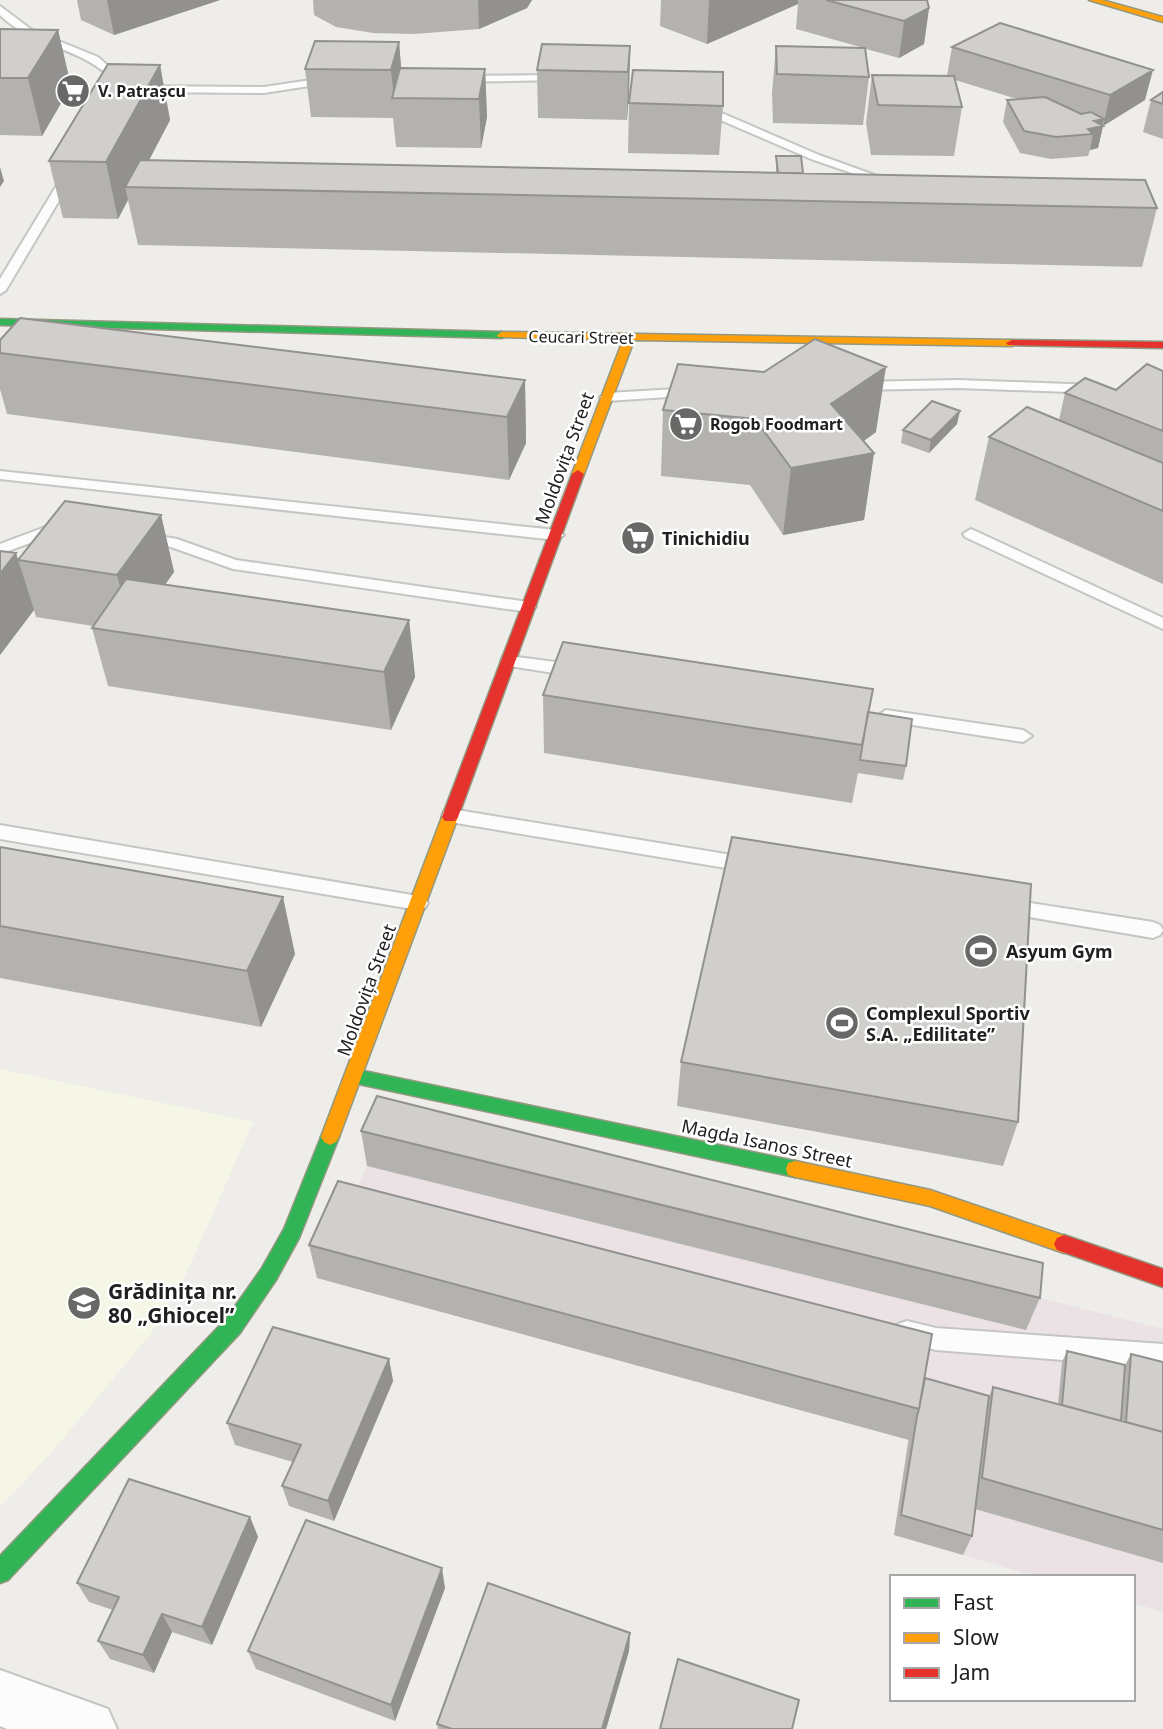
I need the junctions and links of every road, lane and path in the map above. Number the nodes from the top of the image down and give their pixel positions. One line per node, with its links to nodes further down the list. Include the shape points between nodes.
1 (1093, 0): 3 (main road)
2 (0, 9): 6 (lane, via 44,41 104,64 119,81 114,94 264,90)
3 (1163, 20)
4 (580, 78): 5 (lane)
5 (442, 79)
6 (345, 80)
7 (687, 101): 9 (lane, via 815,157)
8 (79, 156): 10 (lane)
9 (895, 184)
10 (7, 268): 11 (lane)
11 (0, 290)
12 (0, 322): 13 (main road, Ceucari Street)
13 (629, 338): 14 (main road, Ceucari Street); 18 (main road, Moldovița Street)
14 (1163, 345)
15 (849, 386): 16 (lane)
16 (1109, 389)
17 (713, 390): 18 (lane)
18 (607, 397): 22 (main road, Moldovița Street)
19 (0, 475): 22 (lane)
20 (82, 531): 24 (lane, via 56,528)
21 (971, 534): 26 (lane)
22 (556, 535): 25 (main road, Moldovița Street)
23 (120, 536): 25 (lane, via 171,542 233,564)
24 (0, 549)
25 (528, 607): 27 (main road, Moldovița Street)
26 (1163, 624)
27 (509, 661): 28 (lane); 31 (main road, Moldovița Street)
28 (590, 673)
29 (874, 714): 30 (lane)
30 (1023, 736)
31 (451, 816): 33 (lane); 35 (main road, Moldovița Street)
32 (0, 832): 35 (lane)
33 (768, 867)
34 (988, 903): 36 (lane)
35 (418, 904): 37 (main road, Moldovița Street)
36 (1153, 930)
37 (354, 1076): 38 (main road, Magda Isanos Street, via 930,1198); 41 (main road, Moldovița Street, via 292,1232 233,1326)
38 (1163, 1278)
39 (882, 1325): 40 (lane, via 936,1339)
40 (1163, 1356)
41 (0, 1572)
42 (0, 1698): 43 (street)
43 (88, 1729)

